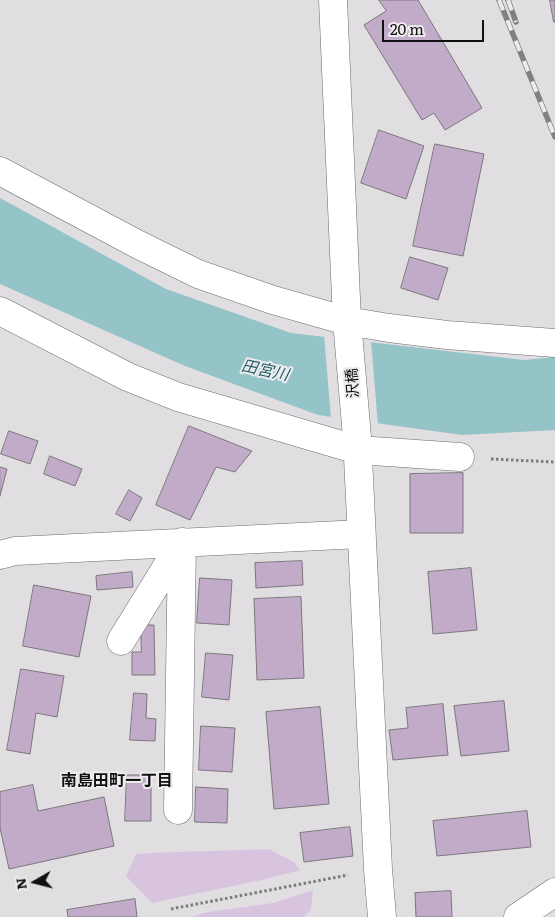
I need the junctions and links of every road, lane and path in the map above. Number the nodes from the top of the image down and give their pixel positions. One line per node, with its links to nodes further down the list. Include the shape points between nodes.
1 (333, 0): 4 (street, 沢橋)
2 (0, 171): 4 (street, via 198,274)
3 (0, 311): 6 (street, via 128,377 178,397)
4 (348, 325): 5 (street); 6 (street, 沢橋)
5 (555, 342)
6 (357, 443): 7 (street); 9 (street, 沢橋)
7 (460, 457): 8 (path)
8 (555, 462)
9 (361, 534): 10 (street); 14 (street, 沢橋)
10 (182, 542): 11 (street, via 16,551); 12 (street); 13 (street)
11 (0, 555)
12 (121, 641)
13 (178, 810)
14 (378, 870): 16 (path); 17 (street, 沢橋)
15 (555, 892): 18 (street)
16 (171, 909)
17 (382, 917)
18 (518, 917)

